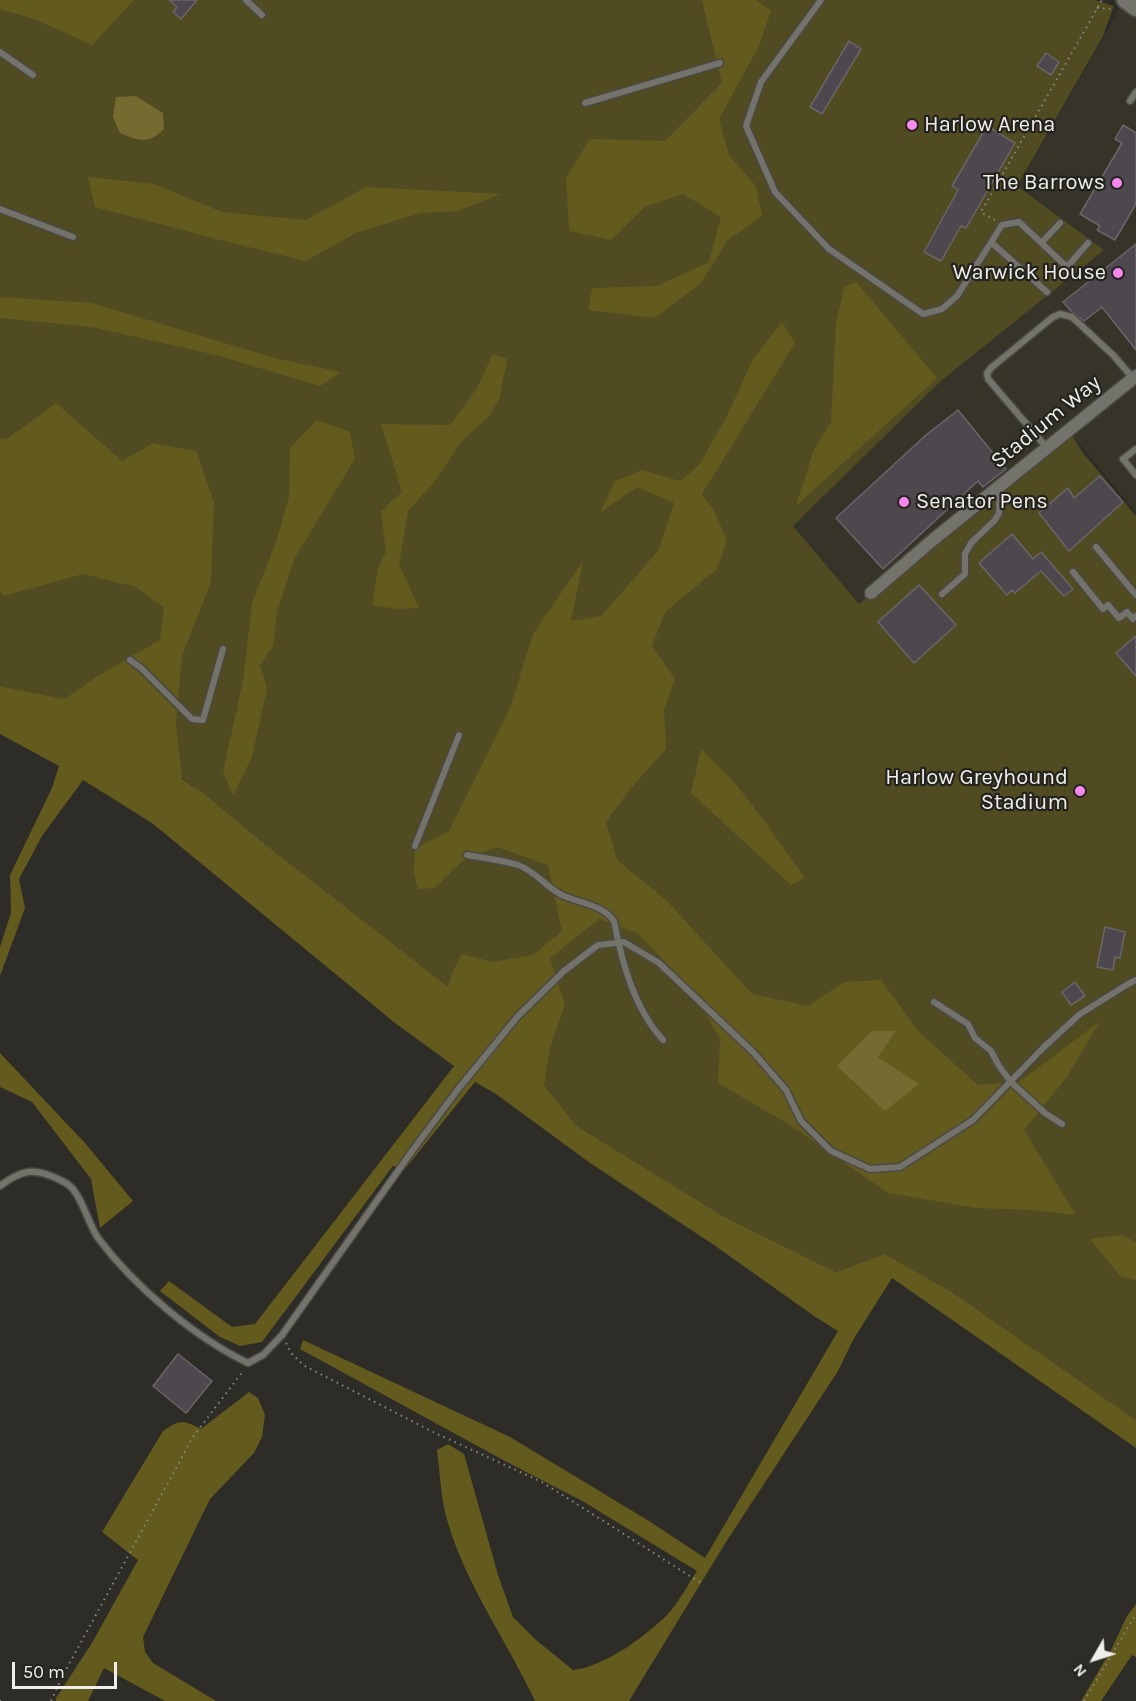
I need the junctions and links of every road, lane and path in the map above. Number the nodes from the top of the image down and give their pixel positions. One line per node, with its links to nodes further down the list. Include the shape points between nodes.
1 (246, 0): 6 (lane)
2 (821, 0): 17 (lane, via 761,82 746,126 775,192 830,249 923,314 942,309 957,296)
3 (1102, 0): 5 (path)
4 (1127, 6): 5 (path)
5 (1097, 8): 15 (path, via 981,212)
6 (262, 15)
7 (0, 52): 9 (lane)
8 (720, 63): 12 (lane)
9 (33, 75)
10 (1136, 92): 11 (lane)
11 (1130, 101)
12 (585, 103)
13 (0, 210): 16 (lane)
14 (1060, 223): 18 (lane)
15 (1002, 225): 17 (lane); 18 (lane, via 1019,222)
16 (73, 237)
17 (992, 243): 20 (lane)
18 (1042, 243): 19 (lane, via 1067,267)
19 (1088, 243)
20 (1047, 292)
21 (1135, 377): 22 (street, Stadium Way); 22 (lane, via 1072,317 1053,317 987,373)
22 (1047, 448): 25 (street, Stadium Way)
23 (1136, 448): 24 (lane, via 1123,459)
24 (1136, 475)
25 (1000, 486): 28 (street, Stadium Way); 29 (lane, via 999,513 971,543 965,554 965,574)
26 (1096, 547): 30 (lane)
27 (1073, 572): 31 (lane, via 1103,609 1108,605 1119,618 1127,612 1133,619)
28 (871, 593)
29 (942, 594)
30 (1136, 595)
31 (1136, 616)
32 (223, 650): 33 (lane, via 203,720 192,719)
33 (130, 660)
34 (459, 735): 35 (lane)
35 (416, 846)
36 (467, 855): 37 (lane, via 519,866 564,896 602,909 614,921)
37 (618, 942): 40 (lane, via 630,984 649,1025); 41 (lane, via 659,963 739,1038 786,1090 801,1121 831,1151 870,1169 900,1167 932,1148 973,1120); 44 (lane, via 598,945 564,971 519,1016 412,1151)
38 (1136, 980): 41 (lane, via 1080,1014)
39 (934, 1002): 41 (lane, via 968,1024)
40 (663, 1040)
41 (1011, 1082): 42 (lane)
42 (1062, 1124)
43 (0, 1186): 45 (lane, via 14,1175 31,1171 45,1172 72,1186 97,1237 149,1293 218,1348)
44 (282, 1335): 45 (lane); 46 (path, via 303,1365 435,1434 542,1482)
45 (248, 1364): 48 (path, via 193,1437)
46 (704, 1585)
47 (1136, 1614): 49 (path)
48 (51, 1701)
49 (1084, 1701)

